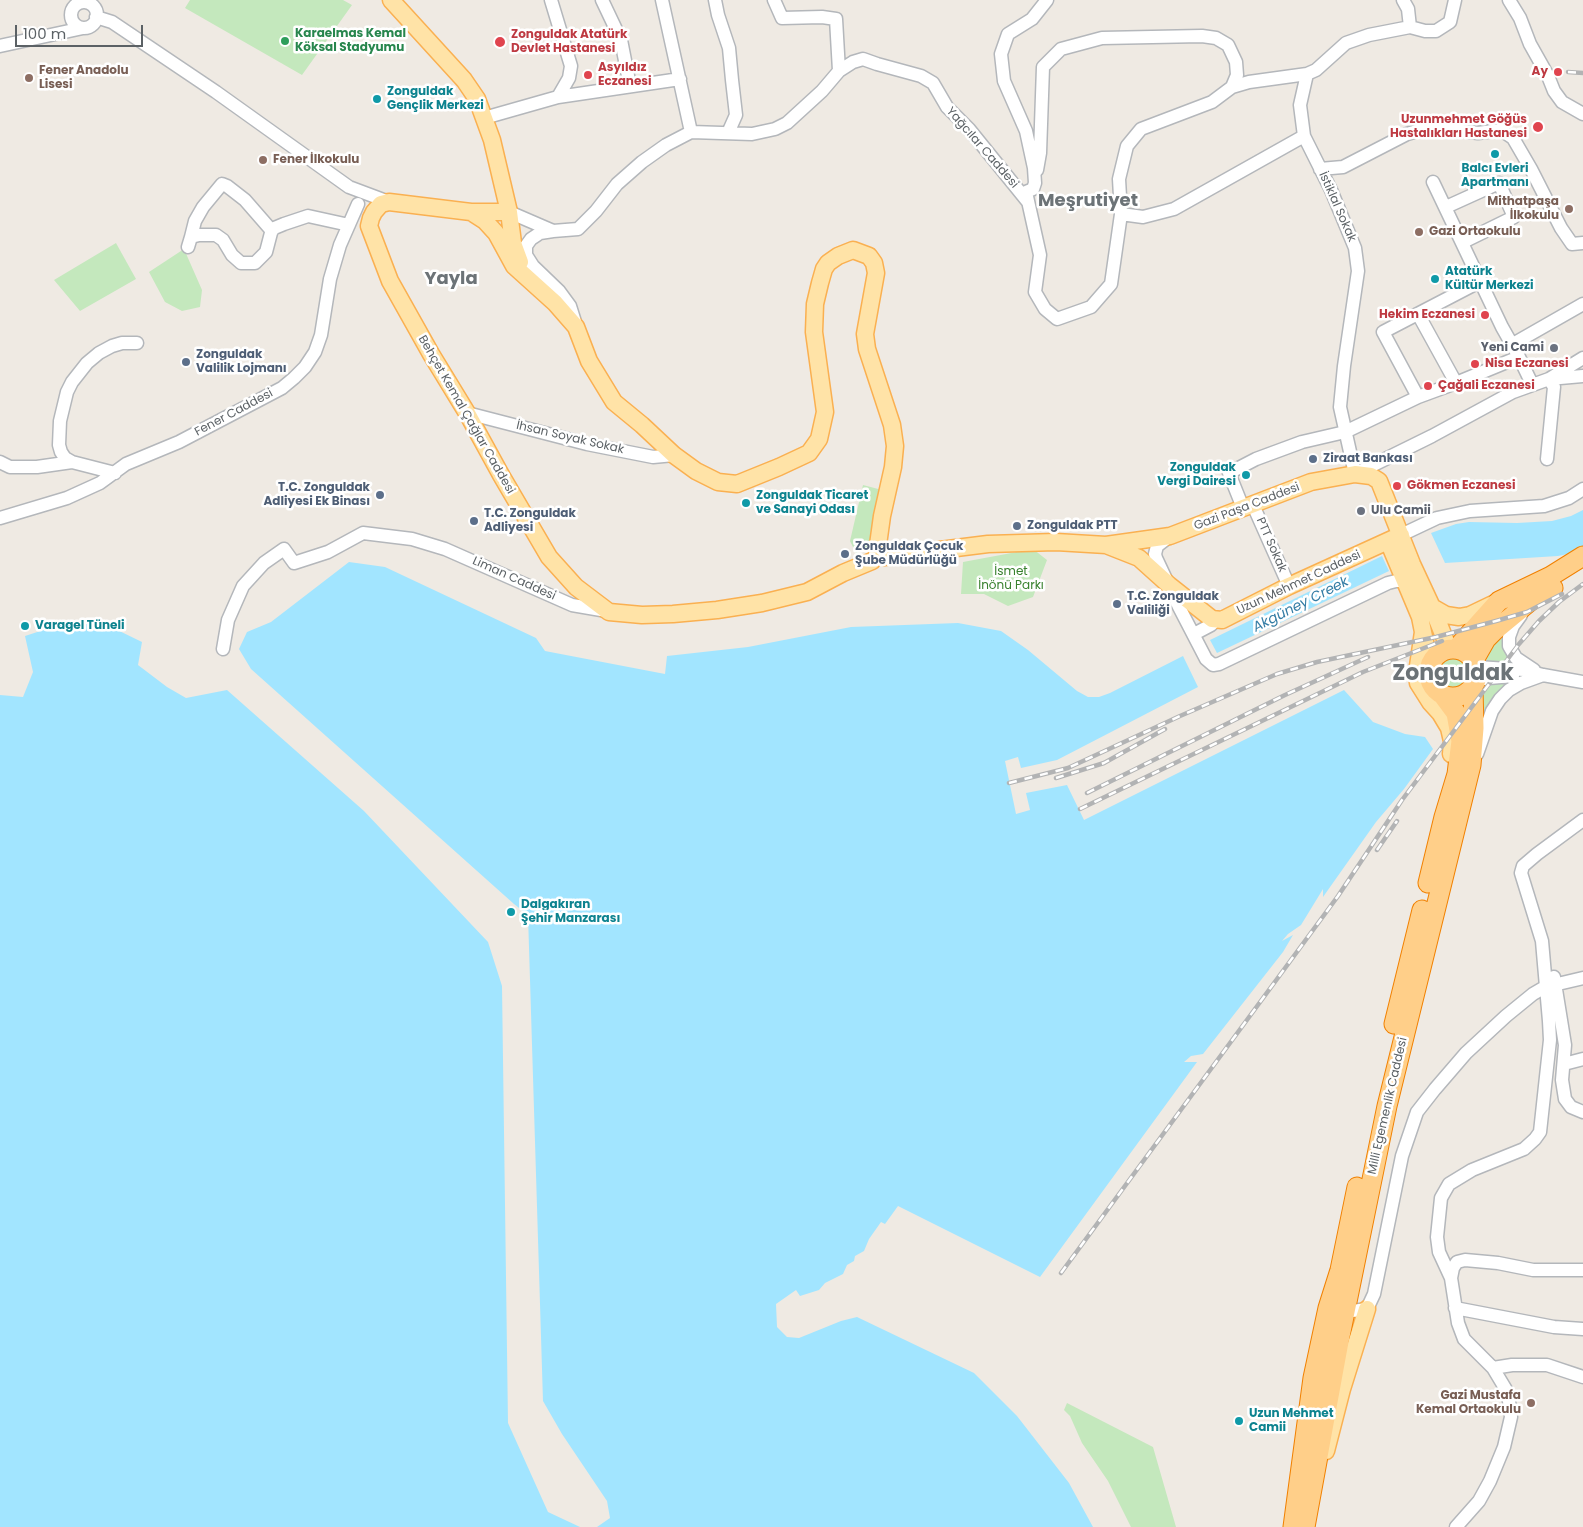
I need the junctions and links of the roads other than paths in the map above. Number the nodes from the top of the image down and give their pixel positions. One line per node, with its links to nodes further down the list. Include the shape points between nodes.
1 (392, 0): 23 (main road, via 464,80 477,99)
2 (551, 0): 21 (street, via 571,66 570,78)
3 (602, 0): 19 (street, via 621,40)
4 (662, 0): 18 (street)
5 (715, 0): 25 (street, via 729,48 736,115)
6 (774, 0): 16 (street, via 782,18 836,19)
7 (1048, 0): 29 (street, Yağcılar Caddesi, via 1032,19 1008,34 1001,54 1004,81 1026,131)
8 (1403, 0): 13 (street, via 1408,9)
9 (1455, 0): 13 (street, via 1450,22 1436,31)
10 (1509, 0): 22 (street, via 1554,91 1562,102)
11 (80, 1): 12 (street, via 92,5); 14 (street, via 71,14 76,25)
12 (96, 17): 14 (street, via 93,23); 30 (street, via 112,22)
13 (1410, 27): 17 (street, via 1383,31 1346,43)
14 (83, 28): 15 (street)
15 (0, 46)
16 (839, 72): 25 (street, Yağcılar Caddesi, via 787,123 752,134); 34 (street, Yağcılar Caddesi, via 863,59 934,83 947,107 969,129)
17 (1307, 74): 20 (street, via 1268,78); 26 (street, İstiklal Sokak, via 1300,105)
18 (680, 79): 19 (street); 24 (street)
19 (630, 86): 21 (street)
20 (1232, 87): 29 (street, via 1237,74 1236,62 1228,45 1216,38 1102,38 1062,49 1043,67 1040,153); 38 (street, via 1212,102 1141,129 1127,146 1119,178)
21 (558, 97): 23 (street)
22 (1583, 114)
23 (484, 118): 31 (main road)
24 (690, 132): 25 (street, Yağcılar Caddesi); 41 (street, via 642,162 617,184 578,229)
25 (728, 133)
26 (1304, 136): 27 (street, İstiklal Sokak); 38 (street, via 1174,209 1144,217)
27 (1320, 169): 44 (street, via 1343,167 1407,134 1431,127 1478,133 1501,130 1513,138 1572,244); 60 (street, İstiklal Sokak, via 1355,248 1358,271 1340,406)
28 (1433, 182): 35 (street)
29 (1035, 184): 34 (street, Yağcılar Caddesi, via 1026,192)
30 (349, 187): 32 (street); 33 (street)
31 (503, 189): 36 (main road, via 495,201); 37 (main road)
32 (389, 202): 36 (main road); 40 (main road, via 374,212)
33 (358, 204): 39 (street, Fener Caddesi); 40 (street)
34 (1029, 204): 38 (street, via 1040,255 1035,292 1045,309 1057,319 1091,307 1111,284)
35 (1446, 208): 43 (street); 43 (street, via 1499,184 1514,217)
36 (471, 212): 37 (main road); 45 (main road, via 496,233 514,266)
37 (509, 212): 41 (street); 45 (main road, via 513,243)
38 (1121, 214)
39 (349, 225): 42 (street, via 308,216); 65 (street, Fener Caddesi, via 330,279 315,352 294,378 282,388 179,442 126,464)
40 (369, 226): 59 (main road, Behçet Kemal Çağlar Caddesi, via 390,281)
41 (553, 230): 49 (street, via 530,239 526,255 559,290 570,306)
42 (272, 231): 42 (street, via 266,252 255,263 241,264 216,235 199,235 190,242 195,221 222,184 245,200)
43 (1463, 242): 46 (street)
44 (1583, 243)
45 (530, 281): 49 (main road)
46 (1481, 281): 48 (street); 51 (street)
47 (1583, 304): 51 (street)
48 (1418, 314): 56 (street); 58 (street, via 1383,332)
49 (576, 327): 61 (main road, via 589,361 614,402)
50 (137, 343): 64 (street, via 122,343 99,353 72,382 64,403 59,434 61,452)
51 (1513, 344): 52 (street)
52 (1519, 357): 56 (street); 57 (street)
53 (1583, 358): 55 (street, Gazi Paşa Caddesi)
54 (1583, 376): 55 (street)
55 (1548, 379): 57 (street, Gazi Paşa Caddesi); 62 (street, via 1554,386)
56 (1456, 383): 58 (street)
57 (1532, 384): 66 (street, Gazi Paşa Caddesi)
58 (1418, 397): 60 (street)
59 (467, 413): 61 (street, İhsan Soyak Sokak, via 587,444 653,457); 81 (main road, Behçet Kemal Çağlar Caddesi, via 549,556 576,587)
60 (1345, 432): 66 (street, İstiklal Sokak); 68 (street, PTT Sokak, via 1302,442 1229,473)
61 (674, 455): 74 (main road, via 718,482 737,484 809,453 819,439 825,412 814,332 815,304 824,270 838,256 853,250 869,256 876,274 866,334 867,349 892,425 895,446)
62 (1547, 459)
63 (0, 462): 64 (street, via 10,467 37,467)
64 (72, 462): 65 (street)
65 (115, 473): 69 (street, Fener Caddesi, via 67,498)
66 (1355, 474): 68 (main road, Gazi Paşa Caddesi, via 1311,482); 71 (main road, via 1371,476 1379,481)
67 (1583, 489): 71 (street, via 1569,498 1544,506 1470,511 1437,518)
68 (1248, 506): 70 (main road, Gazi Paşa Caddesi); 78 (street, PTT Sokak)
69 (0, 518)
70 (1170, 536): 72 (main road, Gazi Paşa Caddesi); 77 (street, via 1157,546 1155,554)
71 (1394, 538): 76 (main road); 78 (main road, Uzun Mehmet Caddesi); 82 (main road, via 1421,583)
72 (1106, 545): 74 (main road, Gazi Paşa Caddesi, via 1056,542 988,544); 77 (main road, via 1139,558)
73 (1583, 556): 80 (highway, via 1551,576)
74 (878, 557): 81 (main road, Liman Caddesi, via 807,592 762,603 673,614)
75 (1583, 568): 79 (highway)
76 (1404, 581): 82 (main road); 84 (street, via 1388,583 1218,664 1213,665 1206,659)
77 (1169, 585): 83 (main road, via 1212,619); 84 (street)
78 (1289, 586): 83 (main road, Uzun Mehmet Caddesi)
79 (1534, 598): 88 (highway, via 1486,639); 89 (street, via 1513,626 1509,646 1516,658)
80 (1499, 601): 82 (main road, via 1459,617); 86 (highway)
81 (609, 612): 85 (street, Liman Caddesi, via 572,605 486,566 412,539 362,533 328,552 294,563 284,550 264,563 244,586 228,620)
82 (1426, 612): 86 (main road); 87 (main road); 93 (main road, via 1418,683 1449,728 1452,741)
83 (1218, 620): 84 (street)
84 (1196, 638)
85 (223, 649)
86 (1452, 649): 87 (highway, via 1437,655); 88 (highway, via 1469,655)
87 (1430, 666): 91 (highway, Milli Egemenlik Caddesi, via 1431,682)
88 (1475, 674): 89 (street, via 1489,678); 91 (highway, via 1468,692 1455,697); 92 (highway, Milli Egemenlik Caddesi)
89 (1543, 675): 90 (street); 92 (street, via 1521,683 1500,699)
90 (1583, 682)
91 (1442, 694): 93 (highway, Milli Egemenlik Caddesi, via 1456,713 1461,741)
92 (1471, 765): 104 (highway, Milli Egemenlik Caddesi)
93 (1444, 817): 104 (highway, Milli Egemenlik Caddesi, via 1360,1171)
94 (1583, 820): 96 (street, via 1523,866 1521,873 1536,917)
95 (1583, 978): 96 (street)
96 (1551, 986): 98 (street, via 1565,1045); 101 (street, via 1550,1040 1540,1132 1524,1148 1472,1170 1449,1184 1441,1198 1437,1237 1439,1252); 103 (street, via 1533,994 1466,1053 1417,1112 1402,1156 1374,1294)
97 (1583, 1059): 98 (street)
98 (1564, 1064): 99 (street, via 1565,1099)
99 (1583, 1112)
100 (1583, 1270): 101 (street, via 1533,1270 1464,1260 1457,1262)
101 (1451, 1278): 102 (street)
102 (1454, 1308): 105 (street, via 1554,1327); 106 (street, via 1464,1339)
103 (1366, 1311): 104 (main road, via 1354,1327); 108 (main road)
104 (1334, 1319): 108 (highway, Milli Egemenlik Caddesi); 109 (highway, Milli Egemenlik Caddesi, via 1313,1378)
105 (1583, 1329)
106 (1494, 1368): 107 (street, via 1546,1365); 111 (street, via 1508,1393 1511,1417 1499,1460 1479,1502)
107 (1583, 1377)
108 (1310, 1503): 110 (highway, Milli Egemenlik Caddesi)
109 (1293, 1527)
110 (1305, 1527)
111 (1456, 1527)

